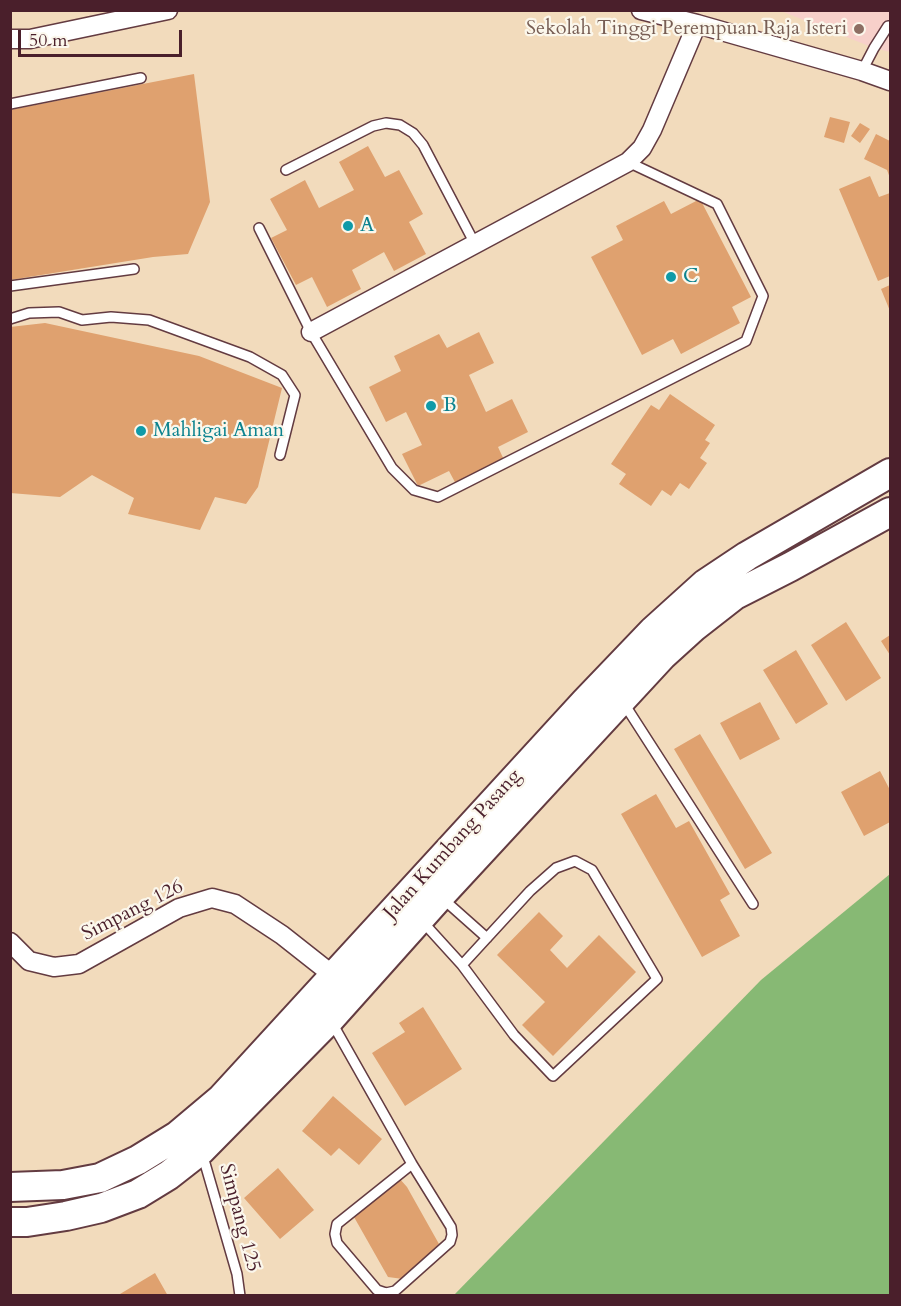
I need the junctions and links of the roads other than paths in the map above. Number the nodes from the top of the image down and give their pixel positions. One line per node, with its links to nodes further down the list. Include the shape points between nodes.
1 (168, 10): 5 (street, via 30,39)
2 (641, 10): 3 (street)
3 (697, 24): 6 (street); 10 (street, via 652,130)
4 (891, 26): 6 (lane)
5 (10, 39)
6 (862, 71): 8 (street)
7 (141, 78): 9 (lane)
8 (891, 81)
9 (10, 104)
10 (628, 162): 13 (street); 17 (lane, via 717,204 764,296 746,341 438,497 414,490 392,468)
11 (286, 170): 13 (lane, via 373,126 400,125 423,145)
12 (259, 228): 17 (lane)
13 (476, 244): 17 (street)
14 (134, 269): 15 (lane)
15 (10, 286)
16 (10, 319): 18 (lane, via 29,313 59,312 82,320 148,320 250,357 282,375 295,395)
17 (311, 332)
18 (280, 455)
19 (891, 472): 28 (main road, Jalan Kumbang Pasang, via 705,584 653,631)
20 (891, 512): 21 (main road, Jalan Kumbang Pasang, via 735,595 694,627)
21 (621, 699): 22 (main road, Jalan Kumbang Pasang); 23 (lane)
22 (440, 896): 24 (main road, Jalan Kumbang Pasang); 25 (lane)
23 (753, 904)
24 (420, 918): 27 (lane); 29 (main road, Jalan Kumbang Pasang)
25 (487, 938): 27 (lane); 27 (lane, via 556,868 575,861 592,870 657,979 553,1076 514,1035)
26 (10, 942): 28 (street, Simpang 126, via 29,961 54,967 79,964 179,908 212,898 235,904)
27 (462, 965)
28 (334, 976): 32 (main road, Jalan Kumbang Pasang, via 221,1099 177,1136 100,1178 63,1185)
29 (330, 1019): 30 (main road, Jalan Kumbang Pasang); 31 (lane)
30 (201, 1149): 33 (main road, Jalan Kumbang Pasang, via 138,1194 66,1216); 34 (lane, Simpang 125)
31 (412, 1164): 31 (lane, via 451,1227 452,1235 450,1242 395,1291 386,1293 376,1290 337,1243 337,1224)
32 (10, 1187)
33 (10, 1222)
34 (240, 1296)

